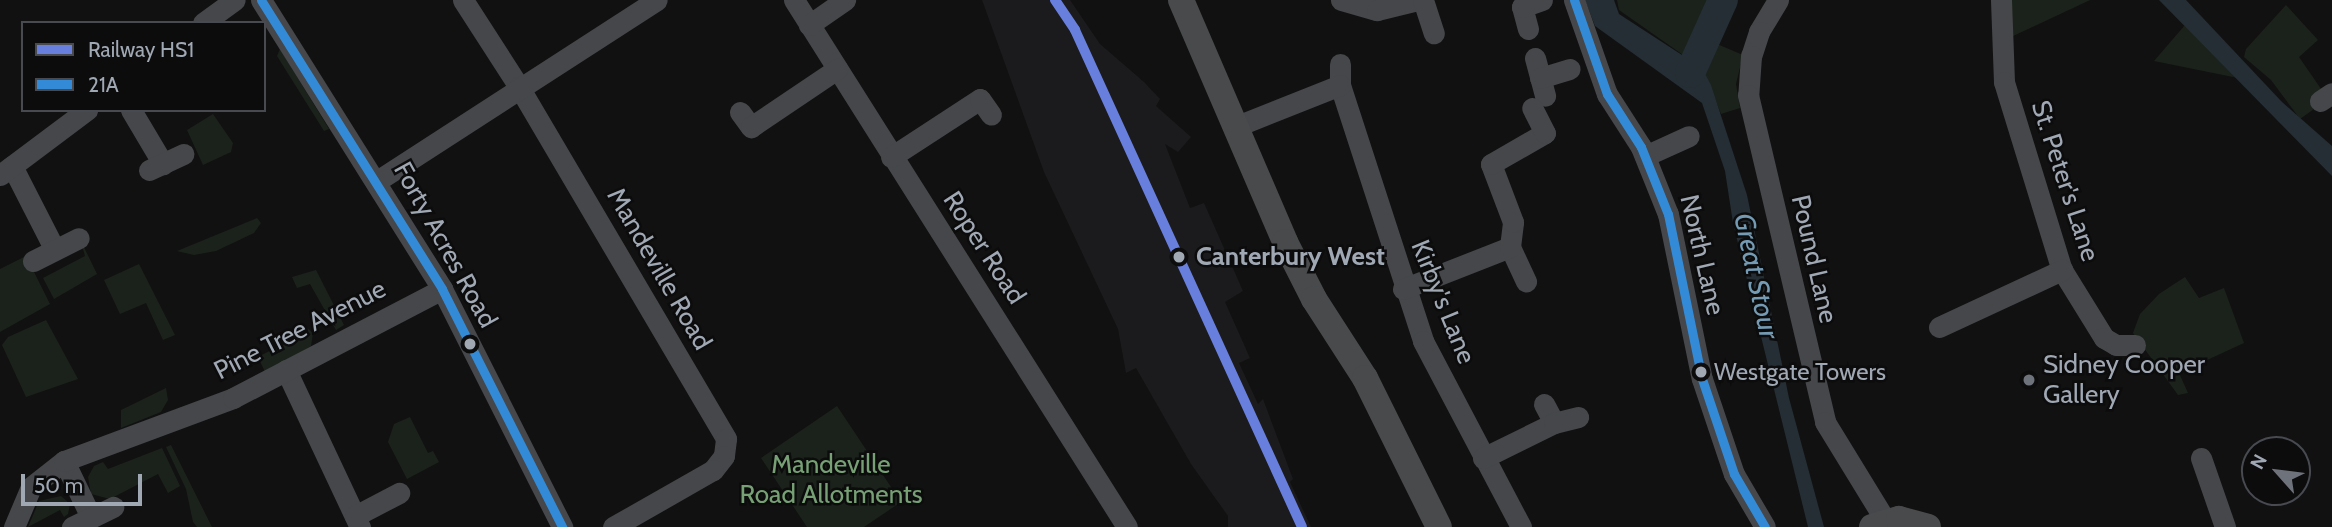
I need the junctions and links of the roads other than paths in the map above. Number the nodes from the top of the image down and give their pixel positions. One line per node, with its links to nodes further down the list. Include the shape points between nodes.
1 (235, 0): 14 (street)
2 (261, 0): 31 (street, Forty Acres Road)
3 (463, 0): 20 (street, Mandeville Road)
4 (657, 0): 20 (street)
5 (794, 0): 15 (street, Roper Road)
6 (845, 0): 15 (street)
7 (1181, 0): 25 (main road)
8 (1341, 0): 9 (street, via 1377,10)
9 (1421, 0): 17 (street)
10 (1542, 0): 16 (street, via 1522,7)
11 (1574, 0): 18 (street, North Lane)
12 (1778, 0): 53 (street, Pound Lane, via 1751,56 1748,95 1825,422)
13 (2001, 0): 36 (street, St. Peter's Lane, via 2004,82)
14 (206, 21)
15 (809, 25): 19 (street, Roper Road)
16 (1528, 29)
17 (1434, 33)
18 (1582, 65): 28 (street, North Lane, via 1607,94); 33 (street, via 1538,85 1545,133 1491,164 1513,222)
19 (837, 69): 23 (street, via 751,127); 29 (street, Roper Road)
20 (519, 87): 31 (street); 56 (street, Mandeville Road, via 726,439 724,456 713,470)
21 (83, 112): 30 (street)
22 (132, 112): 27 (street, via 156,167)
23 (740, 112)
24 (991, 115): 29 (street, via 980,99)
25 (1237, 125): 39 (street, Kirby's Lane, via 1340,75); 58 (main road, via 1285,242 1365,378)
26 (1689, 136): 28 (street)
27 (183, 154)
28 (1645, 156): 60 (street, North Lane, via 1668,214 1691,333 1719,432 1734,474)
29 (891, 157): 57 (street, Roper Road)
30 (6, 170): 34 (street)
31 (377, 181): 38 (street, Forty Acres Road)
32 (79, 238): 34 (street)
33 (1510, 247): 37 (street); 39 (street)
34 (55, 250): 35 (street)
35 (33, 261)
36 (2062, 270): 40 (street); 41 (street, St. Peter's Lane, via 2104,338 2116,345)
37 (1526, 281)
38 (442, 289): 42 (street, Pine Tree Avenue); 55 (street, Forty Acres Road)
39 (1404, 289): 46 (street, Kirby's Lane, via 1423,341)
40 (1939, 327)
41 (2135, 345)
42 (286, 370): 48 (street, Pine Tree Avenue, via 233,398 126,434); 51 (street)
43 (1544, 404): 45 (street)
44 (1578, 417): 45 (street)
45 (1554, 423): 46 (street)
46 (1483, 458): 59 (street, Kirby's Lane)
47 (2201, 458): 62 (street)
48 (64, 461): 52 (street); 54 (street, Pine Tree Avenue, via 31,487)
49 (399, 493): 51 (street)
50 (113, 507): 52 (street)
51 (358, 521)
52 (82, 522)
53 (1878, 524): 61 (main road, via 1909,520)
54 (14, 527)
55 (562, 527)
56 (613, 527)
57 (1127, 527)
58 (1439, 527)
59 (1521, 527)
60 (1765, 527)
61 (1928, 527)
62 (2225, 527)

